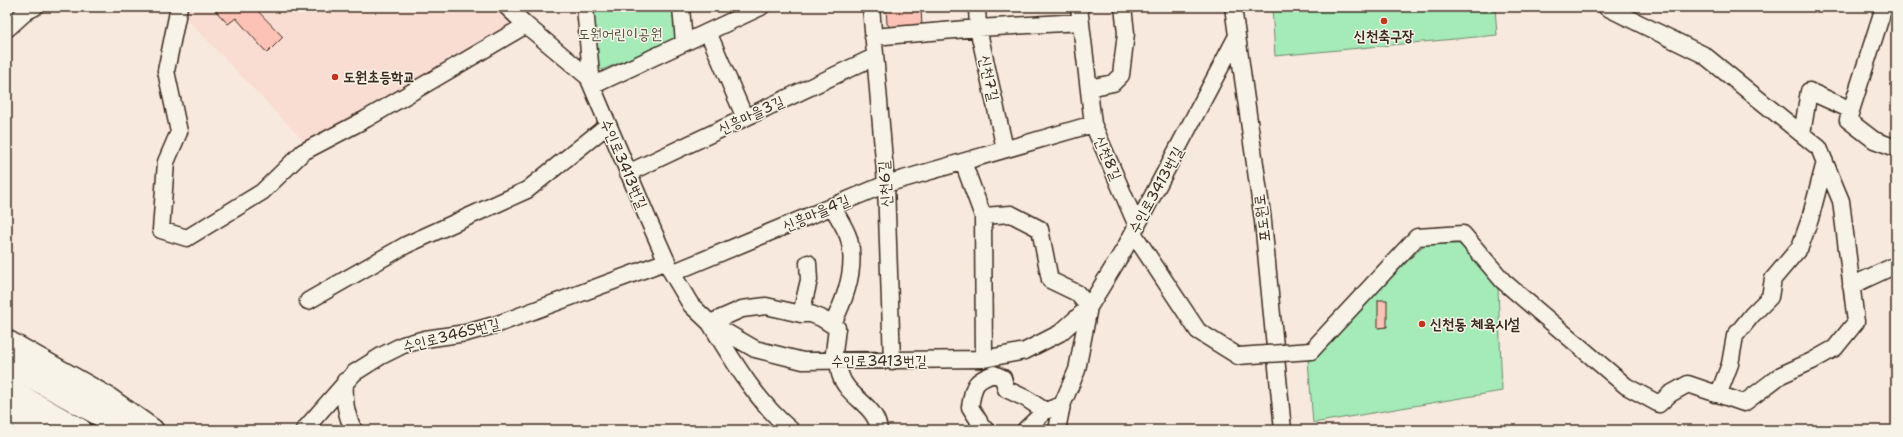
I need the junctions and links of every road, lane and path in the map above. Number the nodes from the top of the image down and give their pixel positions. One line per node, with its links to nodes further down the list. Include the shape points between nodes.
1 (35, 7): 16 (street)
2 (179, 7): 14 (street, via 166,71 179,132 166,162 161,230 187,238 262,192 303,152 366,119)
3 (507, 7): 14 (street, 수인로3413번길)
4 (585, 7): 22 (street)
5 (681, 7): 20 (street)
6 (761, 7): 17 (street)
7 (870, 7): 19 (street, 신천6길)
8 (976, 7): 15 (street, 신천7길)
9 (1123, 7): 23 (street, via 1126,32 1121,75 1113,82)
10 (1233, 7): 18 (street, 포도원로)
11 (1606, 7): 28 (street, via 1704,54)
12 (1884, 7): 24 (street)
13 (1080, 14): 15 (street); 23 (street, 신천8길)
14 (526, 25): 22 (street, 수인로3413번길, via 588,77)
15 (978, 28): 19 (street); 30 (street, 신천7길)
16 (7, 29)
17 (708, 32): 20 (street); 25 (street)
18 (1237, 36): 37 (street, 수인로3413번길); 69 (street, 포도원로, via 1263,221)
19 (873, 37): 21 (street, 신천6길)
20 (684, 43): 22 (street)
21 (874, 57): 25 (street, 신흥마을3길); 34 (street, 신천6길)
22 (592, 86): 27 (street, 수인로3413번길)
23 (1089, 88): 26 (street, 신천8길)
24 (1852, 110): 28 (street, via 1809,91); 29 (street, via 1848,120 1874,140)
25 (745, 118): 33 (street, 신흥마을3길)
26 (1093, 124): 30 (street, 신흥마을4길); 37 (street, 신천8길)
27 (608, 125): 33 (street, 수인로3413번길); 42 (street, via 527,190 406,245)
28 (1802, 134): 32 (street, via 1819,148)
29 (1896, 148)
30 (1004, 149): 31 (street, 신흥마을4길)
31 (962, 162): 34 (street, 신흥마을4길); 36 (street)
32 (1825, 162): 41 (street, via 1841,202); 54 (street, via 1800,246 1773,279 1770,297 1735,336 1727,371 1719,393)
33 (628, 173): 40 (street, 수인로3413번길)
34 (886, 184): 35 (street, 신흥마을4길); 50 (street, 신천6길)
35 (832, 206): 40 (street, 신흥마을4길); 46 (street, via 849,238 852,264 840,310)
36 (983, 216): 43 (street, via 1011,214 1040,229 1050,280 1077,293); 48 (street)
37 (1135, 230): 43 (street, 수인로3413번길); 54 (street, 신천8길, bridge, via 1198,331 1238,356 1311,351 1417,236 1463,234 1503,280 1626,386 1660,404 1670,394 1688,384)
38 (808, 263): 44 (street, via 809,280)
39 (1896, 265): 41 (street)
40 (670, 267): 45 (street, 수인로3413번길, via 691,305); 52 (street, 수인로3465번길, via 498,324 466,333 425,338 403,345 354,372)
41 (1851, 286): 54 (street, via 1856,322 1835,348 1781,374 1744,403)
42 (308, 301)
43 (1089, 307): 48 (street, 수인로3413번길, via 1060,332 1025,351); 55 (street, via 1077,370)
44 (801, 314): 45 (street, via 766,306 742,309); 46 (street, via 810,314)
45 (710, 323): 49 (street, 수인로3413번길, via 755,349 803,361); 64 (street, via 759,398 772,414)
46 (832, 325): 49 (street, via 837,328)
47 (7, 340): 61 (main road, via 108,398)
48 (984, 359): 50 (street, 수인로3413번길)
49 (836, 361): 50 (street, 수인로3413번길); 65 (street, via 848,387 856,398 872,411)
50 (892, 361)
51 (7, 364): 60 (main road)
52 (345, 381): 62 (street, 수인로3465번길); 63 (street, via 344,402 349,422)
53 (7, 388): 59 (main road)
54 (1715, 394)
55 (1062, 405): 56 (street); 68 (street)
56 (1044, 411): 66 (street, via 1006,389 1003,378 994,374 980,379 974,389 970,407 979,424); 67 (street)
57 (7, 412): 58 (main road)
58 (40, 430)
59 (81, 430)
60 (132, 430)
61 (153, 430)
62 (304, 430)
63 (354, 430)
64 (791, 430)
65 (880, 430)
66 (986, 430)
67 (1025, 430)
68 (1057, 430)
69 (1283, 430)

